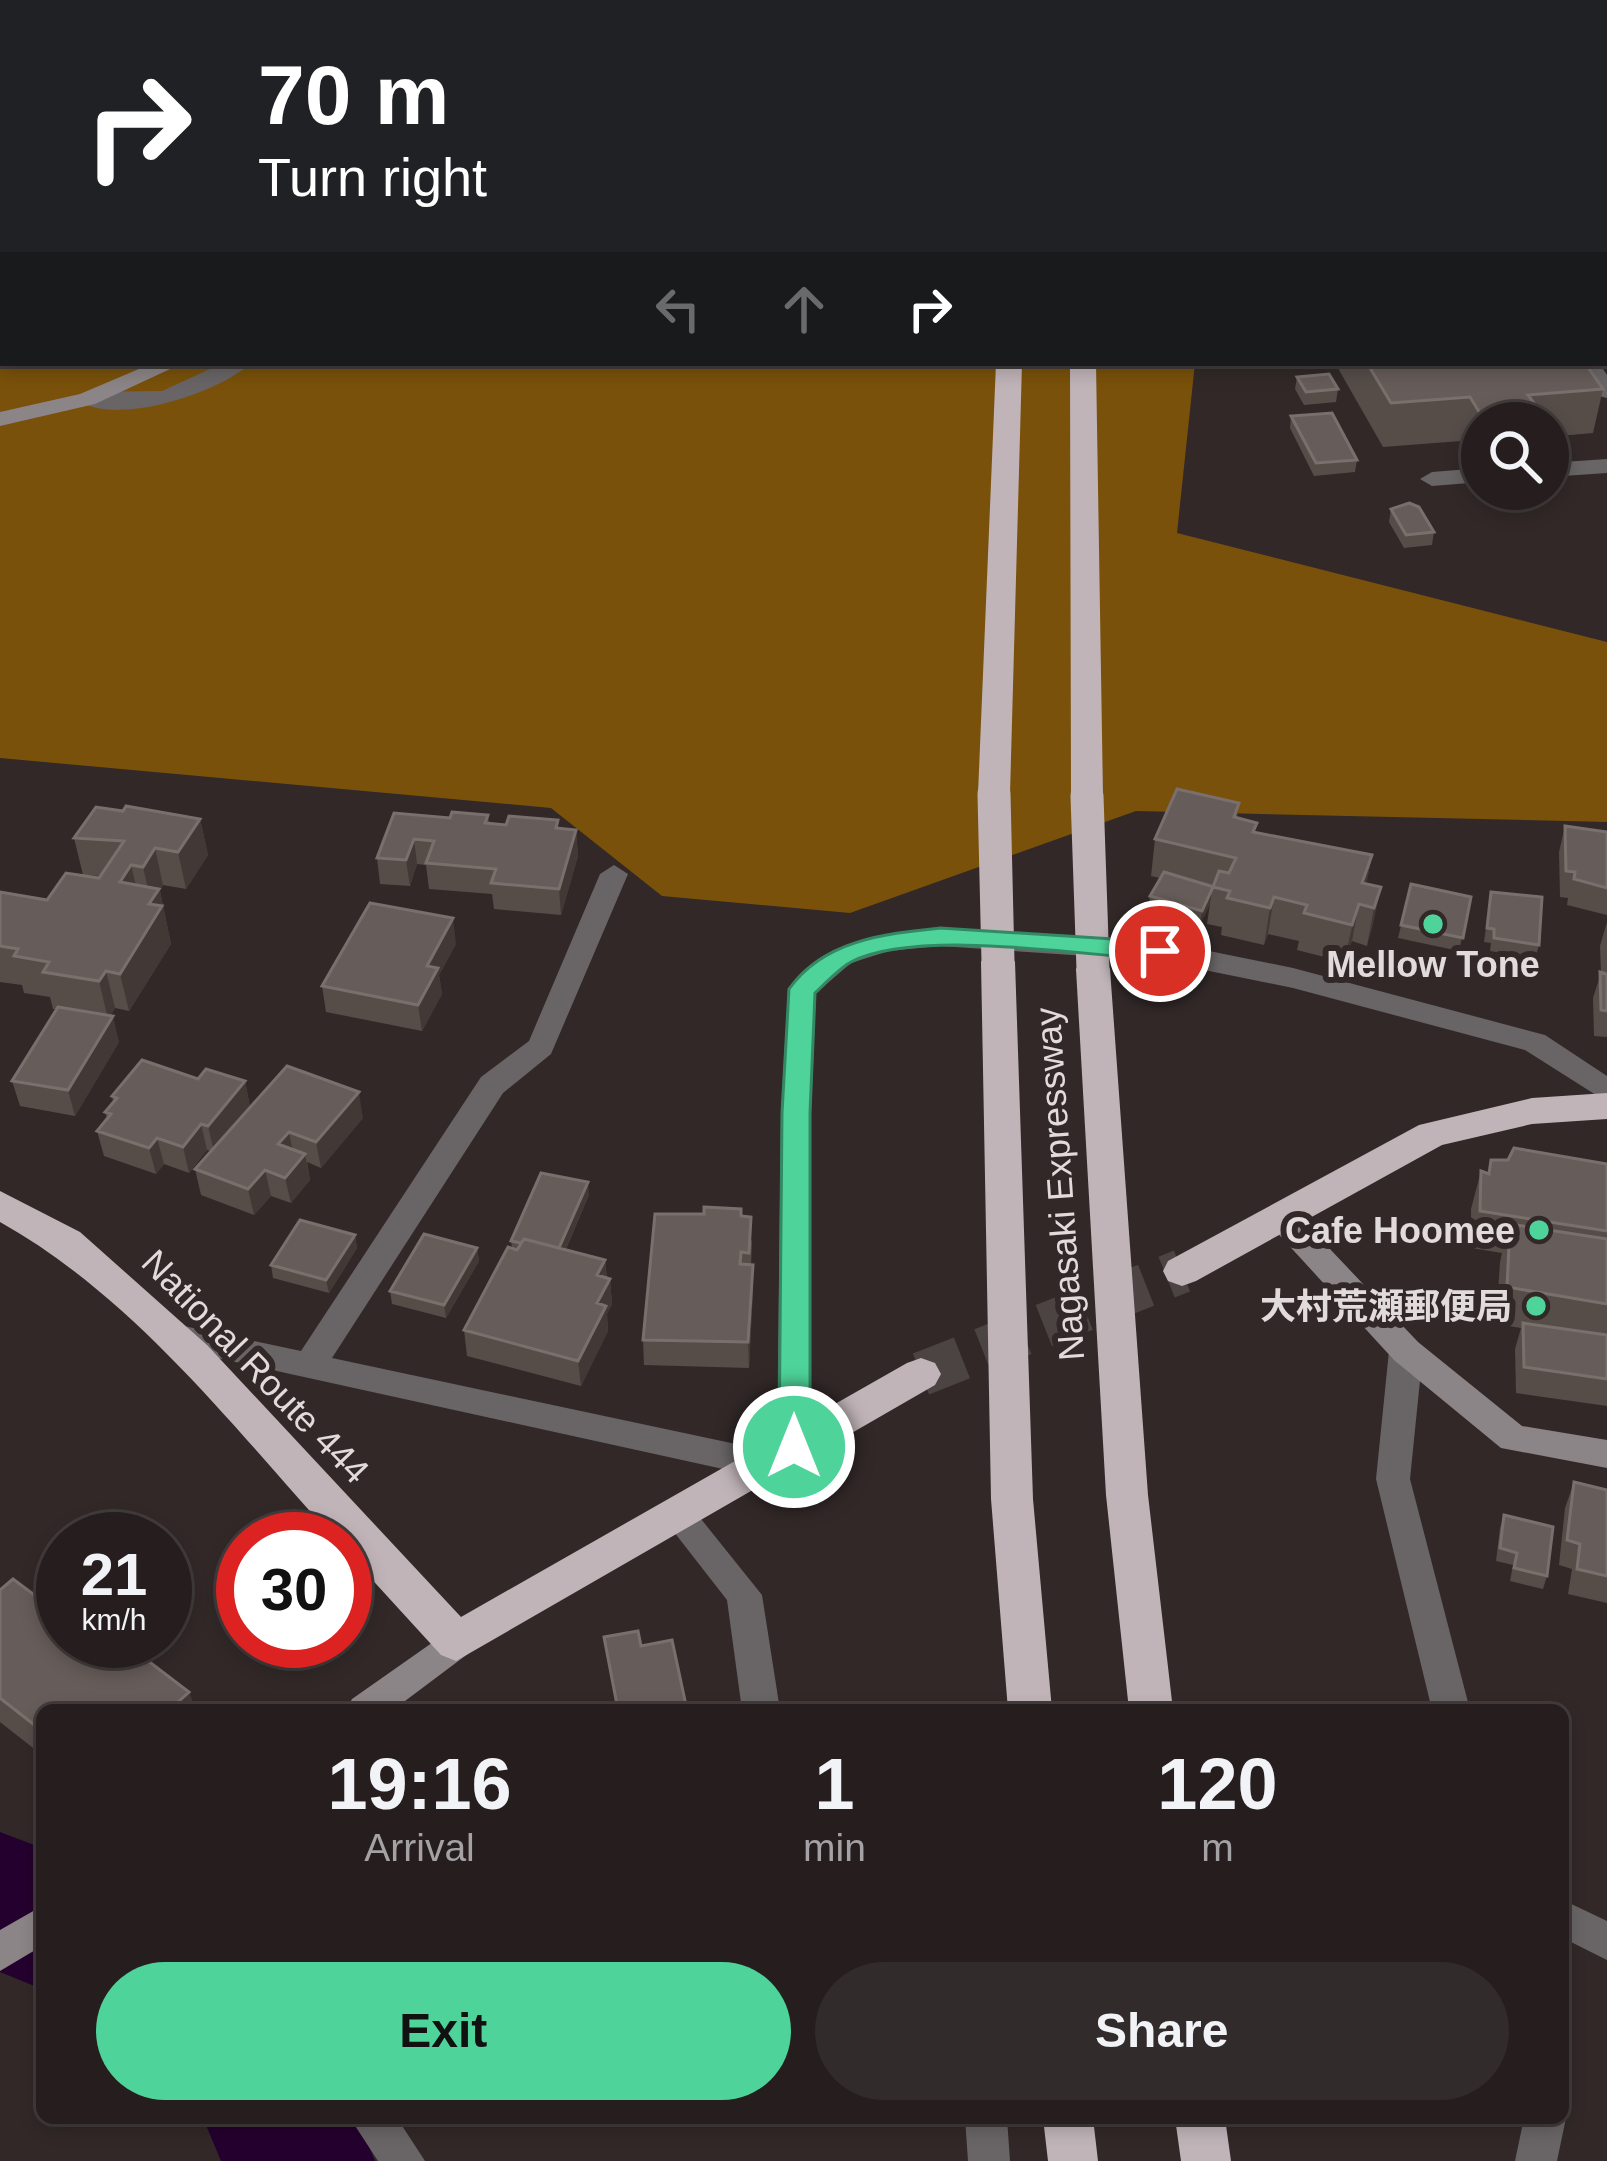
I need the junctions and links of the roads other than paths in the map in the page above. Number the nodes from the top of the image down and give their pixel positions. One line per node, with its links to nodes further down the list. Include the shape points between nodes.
1 (165, 366): 7 (street)
2 (234, 366): 7 (street, via 175,397 138,405)
3 (1009, 366): 29 (highway, Nagasaki Expressway, bridge, via 994,794 1012,1498)
4 (1083, 366): 30 (highway, Nagasaki Expressway, bridge, via 1094,969 1127,1496)
5 (1590, 366): 6 (street)
6 (1607, 392)
7 (87, 399): 8 (street)
8 (0, 419)
9 (1607, 466): 10 (street)
10 (1569, 469)
11 (1461, 477): 12 (street)
12 (1432, 479)
13 (614, 874): 21 (street, via 542,1047 492,1085)
14 (1607, 1091): 24 (street, via 1535,1042 1160,951 940,937 841,956 802,989)
15 (1607, 1106): 17 (highway, via 1532,1111 1432,1134)
16 (0, 1205): 19 (highway, National Route 444, via 67,1242)
17 (1283, 1219): 18 (highway); 20 (street)
18 (1182, 1271)
19 (170, 1336): 21 (street); 26 (highway, National Route 444)
20 (1406, 1352): 23 (street, via 1513,1438); 31 (street, via 1393,1479)
21 (309, 1366): 24 (street)
22 (921, 1374): 24 (highway)
23 (1607, 1454)
24 (779, 1455): 25 (highway)
25 (677, 1514): 26 (highway); 28 (street, via 744,1595)
26 (456, 1642): 27 (street)
27 (373, 1704)
28 (760, 1704)
29 (1029, 1704)
30 (1150, 1704)
31 (1449, 1704)
32 (1569, 1921): 34 (street)
33 (36, 1928): 35 (street)
34 (1607, 1941)
35 (0, 1952)
36 (375, 2124): 41 (street)
37 (986, 2124): 42 (street)
38 (1069, 2124): 43 (highway)
39 (1201, 2124): 44 (highway)
40 (1544, 2124): 45 (street)
41 (404, 2161)
42 (989, 2161)
43 (1073, 2161)
44 (1206, 2161)
45 (1536, 2161)

